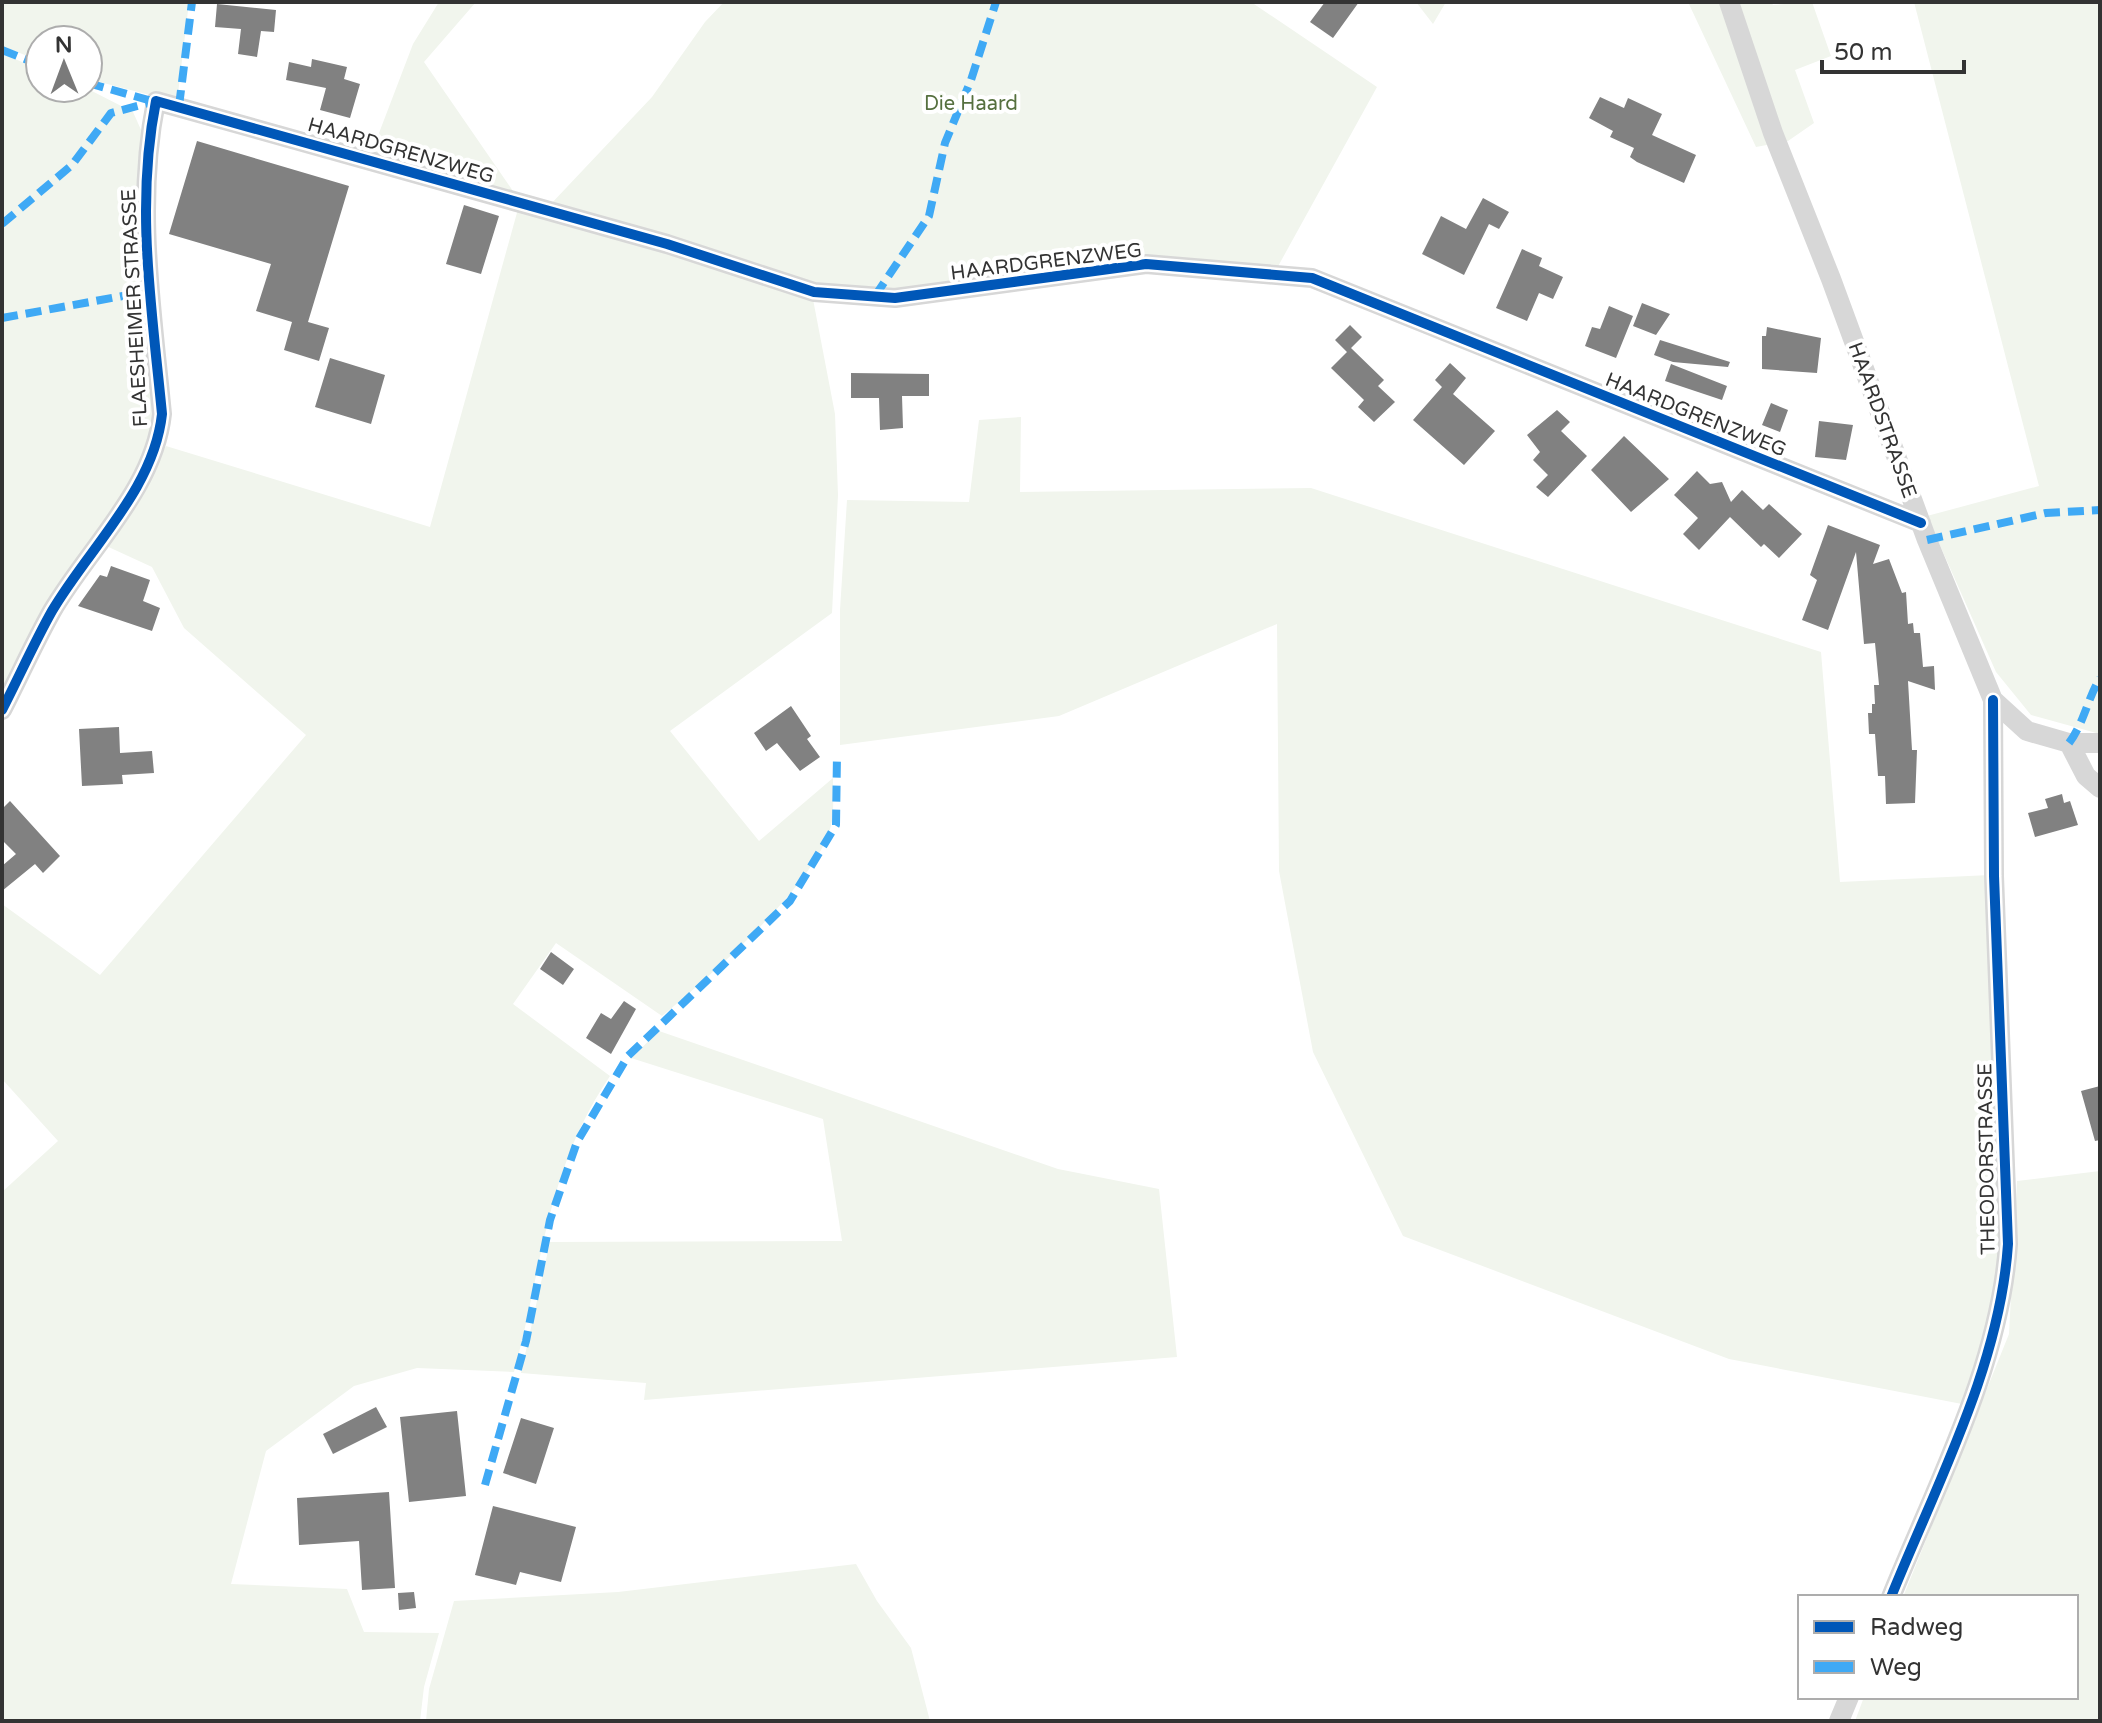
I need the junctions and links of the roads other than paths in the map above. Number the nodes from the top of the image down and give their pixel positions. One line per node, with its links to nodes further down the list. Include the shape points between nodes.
1 (1729, 2): 3 (street, HAARDSTRASSE, via 1773,133)
2 (156, 101): 3 (street, HAARDGRENZWEG, via 652,240 814,292 895,298 1146,264 1312,278); 5 (street, FLAESHEIMER STRASSE, via 143,195 162,414 159,438 144,473 53,610)
3 (1921, 523): 4 (street, HAARDSTRASSE)
4 (1993, 700): 6 (street, HAARDSTRASSE, via 2027,731); 9 (street, THEODORSTRASSE, via 2005,1278 1984,1367)
5 (2, 710)
6 (2069, 743): 7 (street); 8 (street, via 2086,776)
7 (2100, 743)
8 (2100, 788)
9 (1892, 1595)
10 (1848, 1699): 11 (street)
11 (1839, 1721)

